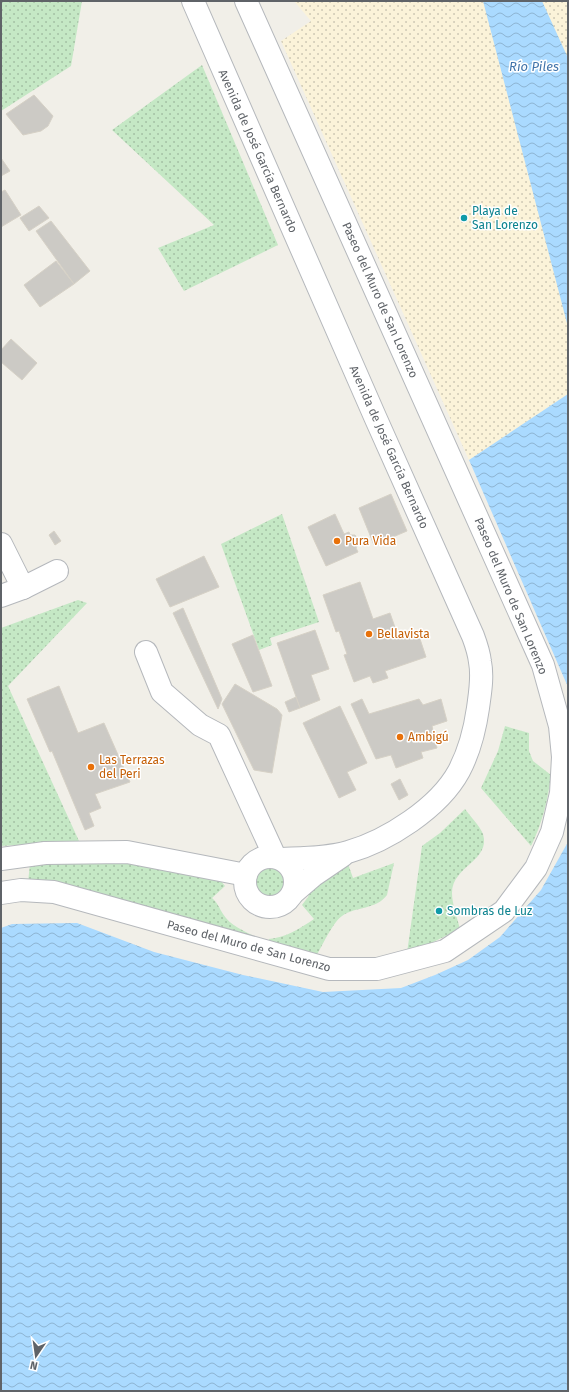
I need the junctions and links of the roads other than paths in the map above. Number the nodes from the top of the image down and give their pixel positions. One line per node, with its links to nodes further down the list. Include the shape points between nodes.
1 (193, 1): 8 (street, Avenida de José García Bernardo, via 376,420 474,636 480,662 481,687 477,719 458,772 443,793 424,811 368,846)
2 (246, 1): 12 (street, Paseo del Muro de San Lorenzo, via 542,665 560,726 563,758 562,792 552,832 536,868 504,911 445,951 377,969 329,970 54,892 21,890)
3 (1, 544): 5 (street)
4 (57, 571): 5 (street)
5 (23, 588): 6 (street)
6 (1, 596)
7 (146, 652): 9 (street, via 162,692 200,725 218,735)
8 (347, 853): 9 (street, Avenida de José García Bernardo, via 311,858); 13 (street, Avenida de José García Bernardo)
9 (279, 858): 11 (street, via 260,858 254,862); 13 (street, via 292,868 296,884)
10 (1, 859): 11 (street, via 46,854 127,852)
11 (246, 875): 13 (street, via 247,891 251,898 262,905 274,907 282,904)
12 (1, 893)
13 (293, 893)

